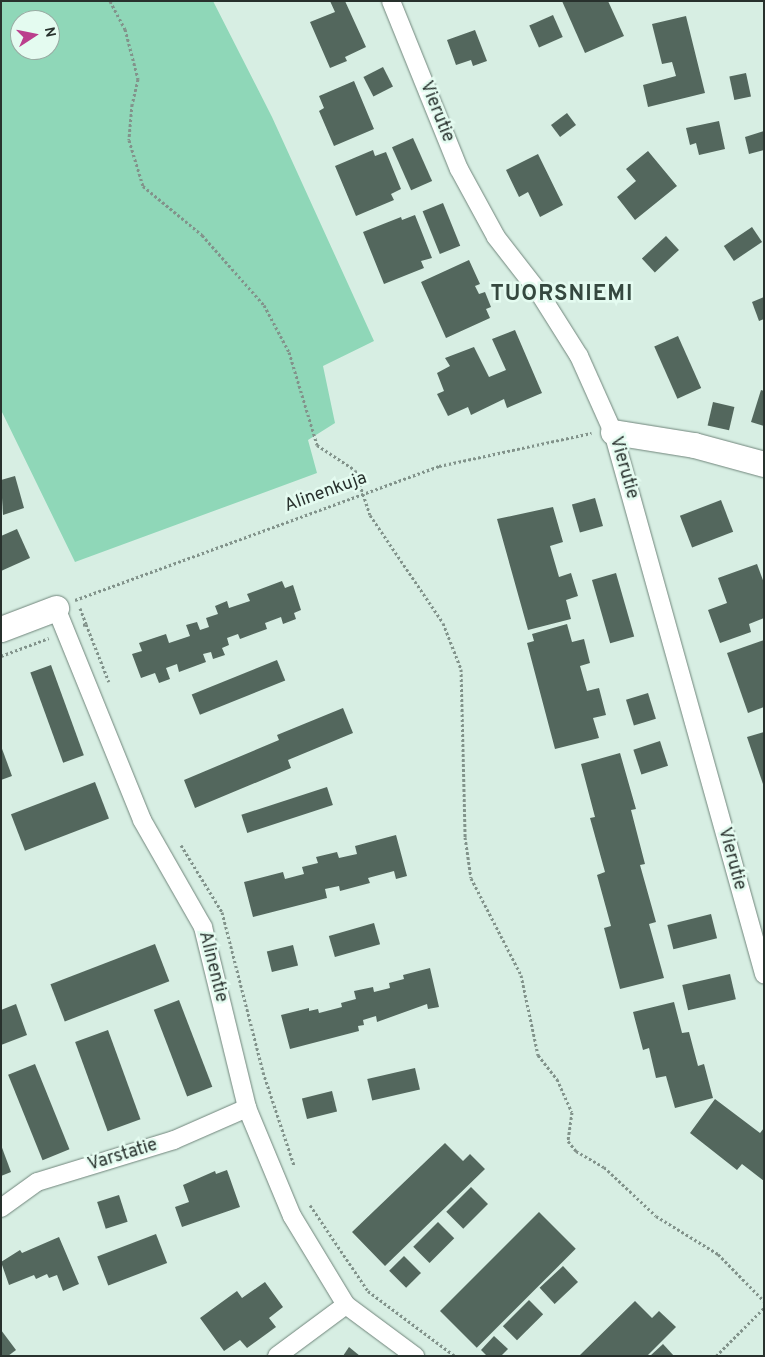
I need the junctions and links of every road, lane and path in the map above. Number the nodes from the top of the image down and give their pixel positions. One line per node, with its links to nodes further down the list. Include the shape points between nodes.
1 (110, 1): 5 (path, via 125,29 138,79 129,140 143,186 202,235 264,304 289,352 317,445 355,470)
2 (392, 1): 3 (street, Vierutie, via 459,169 496,237 538,291 578,356)
3 (613, 432): 4 (street, via 694,445); 5 (path, Alinenkuja, via 588,433 439,466); 9 (street, Vierutie)
4 (764, 464)
5 (362, 494): 6 (path, Alinenkuja); 12 (path, via 370,515 443,623 461,669 465,837 471,878 521,975 538,1055 557,1079 572,1112 568,1140 576,1151 604,1167 656,1216 718,1254)
6 (66, 604): 7 (path); 8 (street); 10 (street, Alinentie, via 142,820 203,927)
7 (86, 624)
8 (1, 629)
9 (764, 974)
10 (247, 1108): 11 (street, Varstatie, via 174,1140 37,1182); 13 (street, Alinentie, via 292,1216)
11 (1, 1208)
12 (764, 1301)
13 (346, 1305): 15 (street); 16 (street, Alinentie)
14 (764, 1308): 17 (path)
15 (277, 1356)
16 (415, 1356)
17 (716, 1356)

